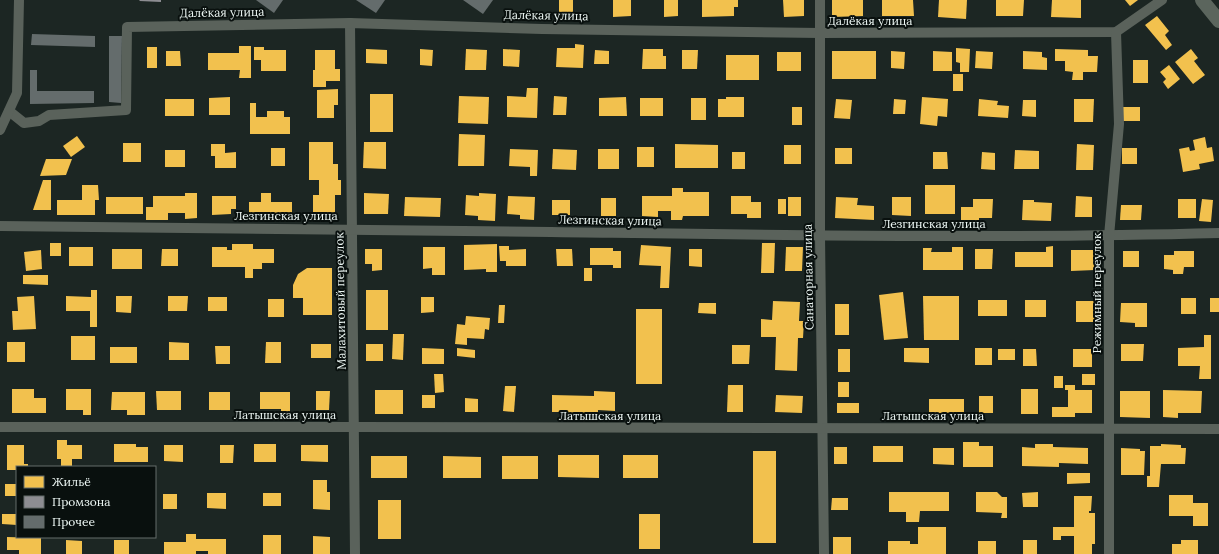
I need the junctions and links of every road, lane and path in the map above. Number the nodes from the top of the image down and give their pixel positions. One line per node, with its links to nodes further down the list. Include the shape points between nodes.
1 (19, 0): 9 (street, via 18,93)
2 (820, 0): 8 (street, Санаторная улица)
3 (1162, 0): 7 (street)
4 (1202, 0): 5 (street)
5 (1219, 21)
6 (350, 23): 8 (street, Далёкая улица); 9 (street, Далёкая улица, via 127,27 126,110 49,115 39,121 24,124); 12 (street, Малахитовый переулок)
7 (1116, 32): 8 (street, Далёкая улица); 15 (street, Режимный переулок, via 1119,124)
8 (820, 33): 14 (street, Санаторная улица)
9 (9, 111): 10 (street)
10 (0, 130)
11 (0, 226): 12 (street, Лезгинская улица)
12 (352, 229): 14 (street, Лезгинская улица); 17 (street, Малахитовый переулок)
13 (1219, 233): 15 (street, Лезгинская улица)
14 (820, 236): 15 (street, Лезгинская улица); 18 (street, Санаторная улица)
15 (1109, 236): 19 (street, Режимный переулок)
16 (0, 427): 17 (street, Латышская улица)
17 (354, 427): 18 (street, Латышская улица); 21 (street, Малахитовый переулок)
18 (823, 428): 19 (street, Латышская улица); 22 (street, Санаторная улица)
19 (1109, 428): 20 (street, Латышская улица); 23 (street, Режимный переулок)
20 (1219, 429)
21 (355, 554)
22 (824, 554)
23 (1109, 554)

